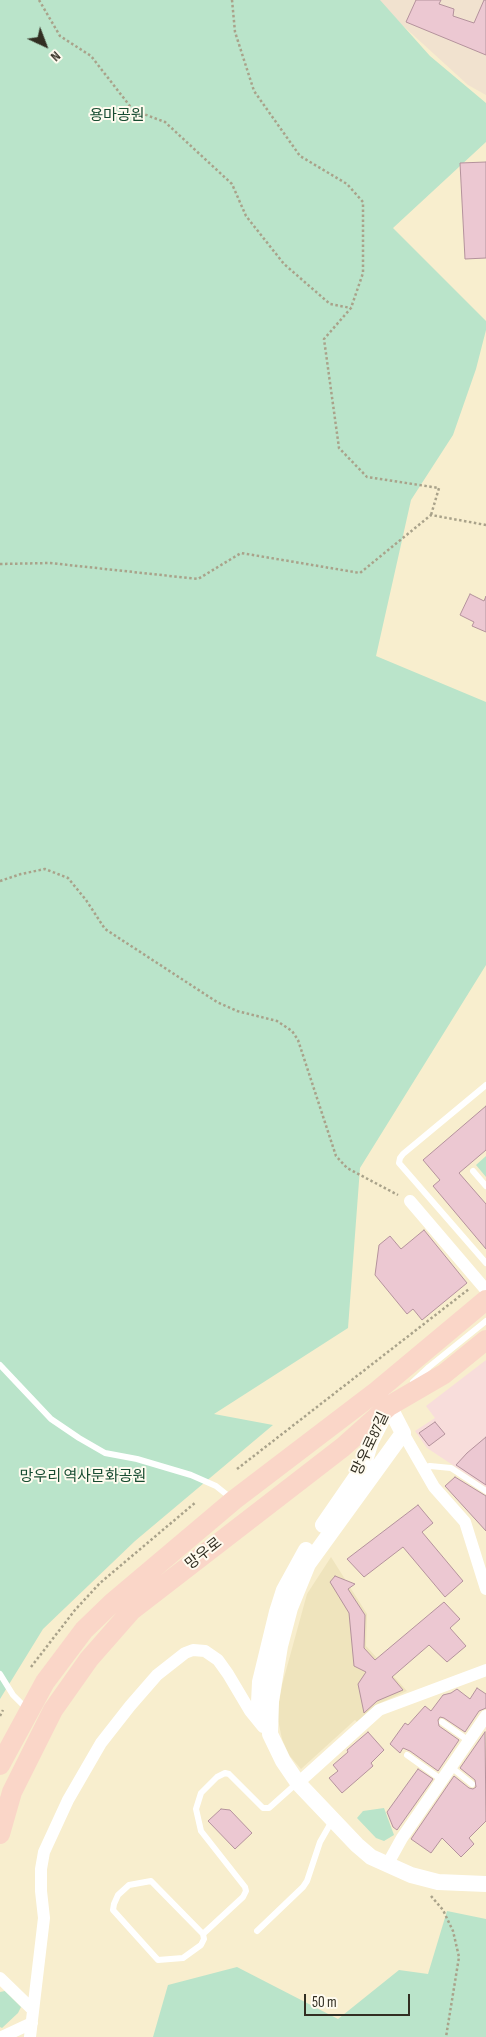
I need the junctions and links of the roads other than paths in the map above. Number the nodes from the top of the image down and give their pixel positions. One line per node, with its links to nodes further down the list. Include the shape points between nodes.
1 (486, 1085): 5 (lane, via 403,1154 399,1163)
2 (473, 1171): 3 (lane)
3 (486, 1186)
4 (410, 1201): 6 (street)
5 (486, 1263)
6 (486, 1290)
7 (486, 1300): 11 (main road, 망우로)
8 (486, 1321): 11 (lane, via 429,1367)
9 (486, 1340): 11 (main road, 망우로, via 444,1374)
10 (0, 1365): 15 (lane, via 51,1419 79,1438 105,1452 191,1475 216,1486)
11 (383, 1398): 12 (street, 망우로87길); 15 (main road, 망우로); 23 (street, 망우로87길, via 363,1467 302,1556 284,1590 260,1682 261,1715); 32 (main road, 망우로, via 343,1447 132,1610 115,1628 53,1710 12,1792)
12 (403, 1433): 13 (street); 23 (street, 망우로87길, via 308,1564 290,1608 280,1646 271,1701)
13 (423, 1468): 14 (lane, via 451,1468); 16 (street, via 434,1487 465,1522)
14 (486, 1490)
15 (234, 1500): 20 (main road, 망우로, via 84,1630 45,1682)
16 (482, 1560): 17 (street)
17 (486, 1589)
18 (486, 1670): 29 (street, via 379,1710)
19 (0, 1674): 20 (lane)
20 (29, 1711): 26 (main road, 망우로)
21 (486, 1716): 24 (street)
22 (442, 1722): 24 (lane)
23 (270, 1734): 29 (street, 망우로87길); 38 (street, via 250,1711 218,1660 205,1651 185,1653 157,1675 130,1706 101,1743 68,1800 44,1852 41,1869 44,1918)
24 (469, 1741): 27 (street)
25 (407, 1755): 28 (lane)
26 (0, 1766)
27 (450, 1767): 28 (street); 30 (lane)
28 (442, 1780): 33 (street)
29 (298, 1783): 31 (street, 망우로87길); 36 (lane, via 269,1808 263,1808 225,1773 201,1793 196,1809 201,1832 246,1891)
30 (472, 1784)
31 (333, 1820): 33 (street, 망우로87길, via 357,1845); 35 (lane, via 320,1842 303,1887)
32 (0, 1834)
33 (386, 1865): 34 (street, 망우로87길, via 438,1882)
34 (486, 1884)
35 (257, 1931)
36 (203, 1934): 36 (lane, via 151,1881 129,1885 114,1904 113,1910 158,1960 183,1958 201,1945)
37 (0, 1978): 38 (street)
38 (34, 2010): 39 (street)
39 (32, 2023): 40 (street); 41 (street)
40 (2, 2037)
41 (30, 2037)

